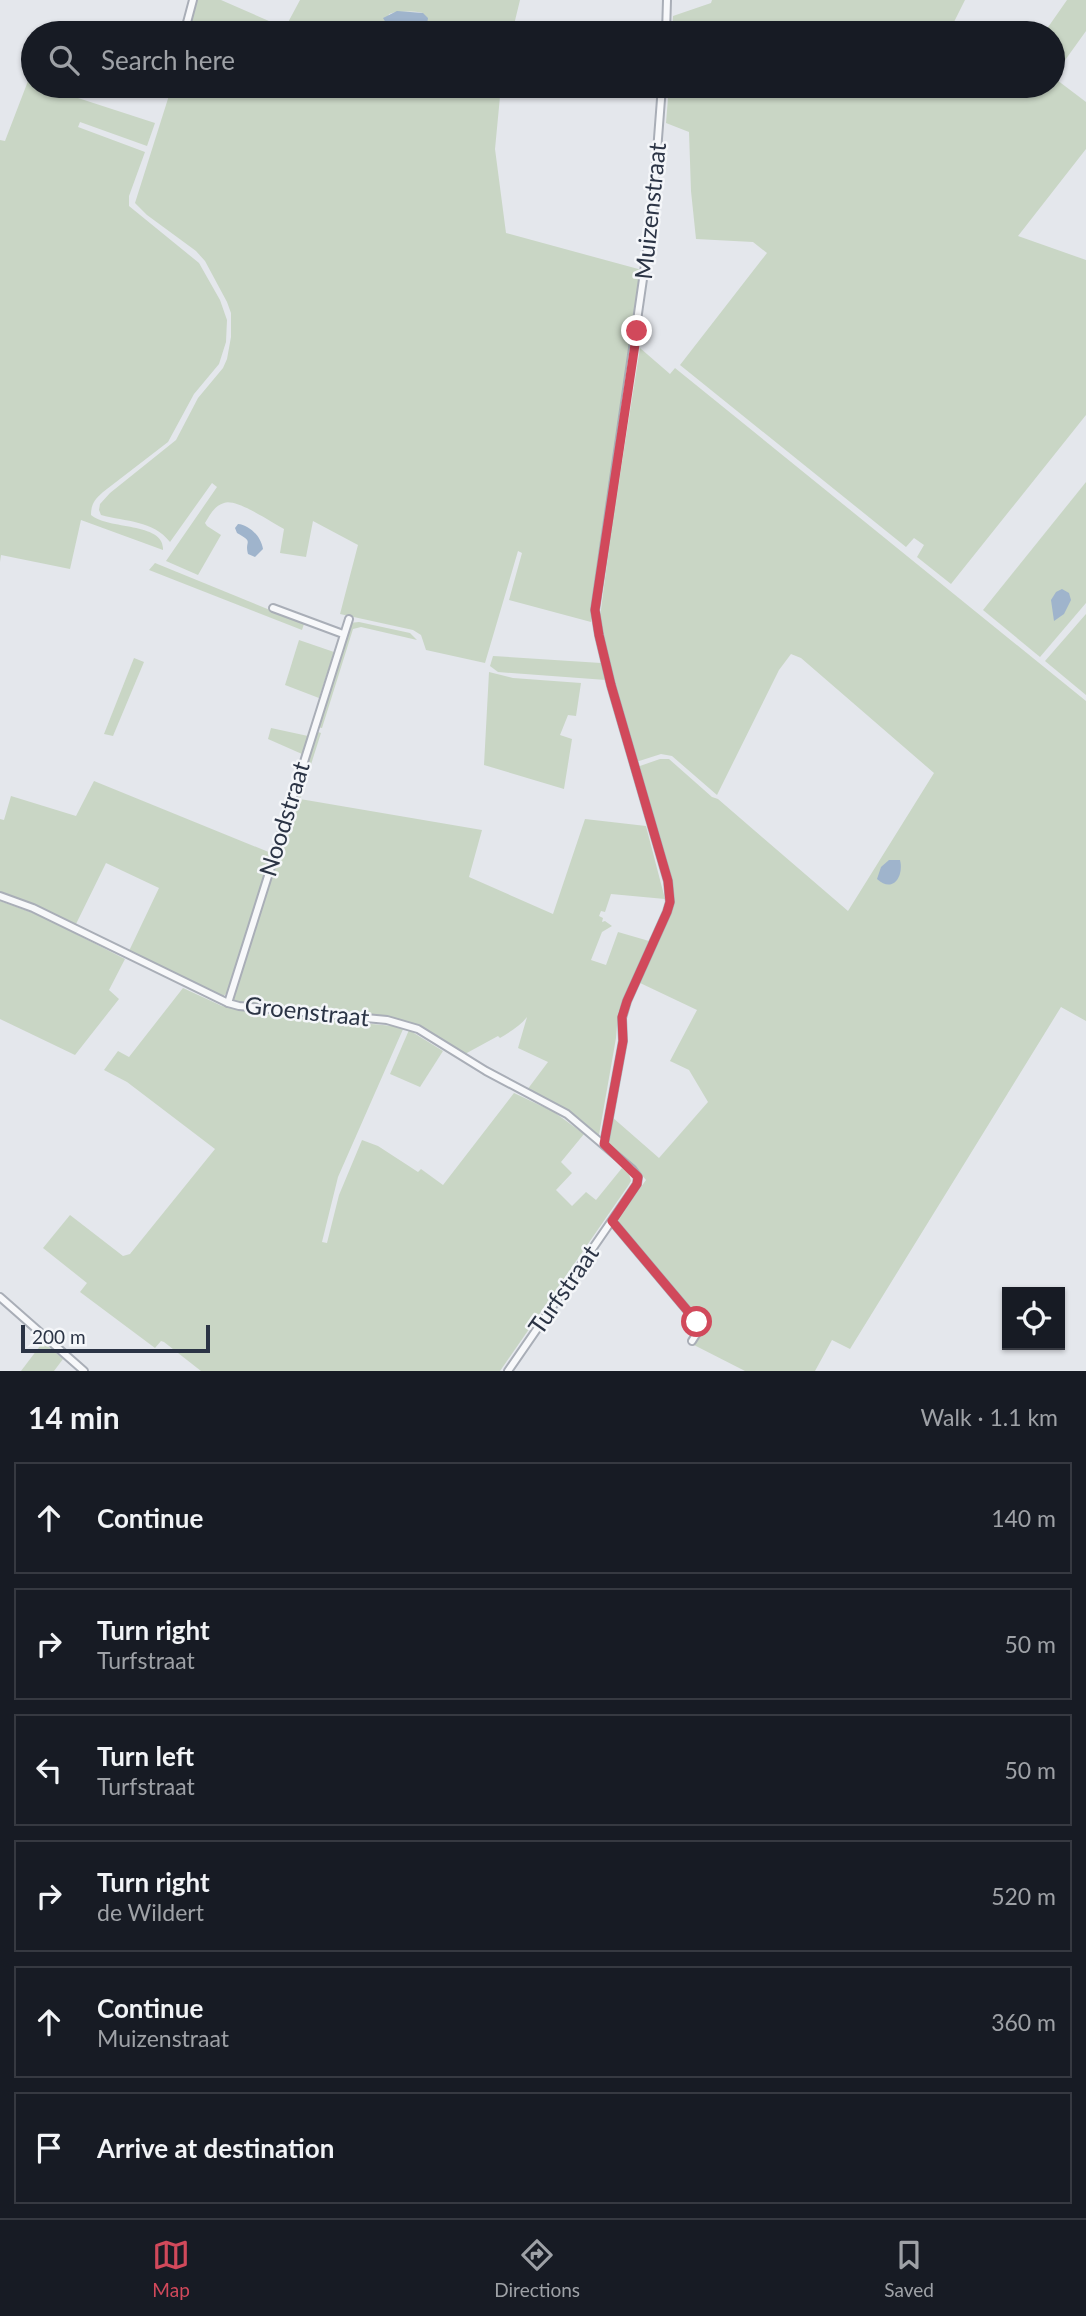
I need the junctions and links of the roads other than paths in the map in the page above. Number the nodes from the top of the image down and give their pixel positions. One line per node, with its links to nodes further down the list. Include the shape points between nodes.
1 (192, 0): 3 (street)
2 (667, 0): 4 (street)
3 (187, 21)
4 (666, 21)
5 (661, 98): 11 (street, Muizenstraat, via 650,230 595,610 670,902 622,1017 623,1041)
6 (274, 608): 8 (street)
7 (349, 619): 8 (street, Noodstraat)
8 (343, 634): 10 (street, Noodstraat)
9 (0, 896): 10 (street, Groenstraat)
10 (228, 1003): 11 (street, Groenstraat, via 404,1024 567,1114)
11 (604, 1144): 12 (street, Turfstraat, via 638,1177)
12 (612, 1221): 14 (street, via 697,1322 699,1331); 16 (street, Turfstraat)
13 (0, 1297): 15 (street)
14 (692, 1341)
15 (84, 1371)
16 (508, 1371)

